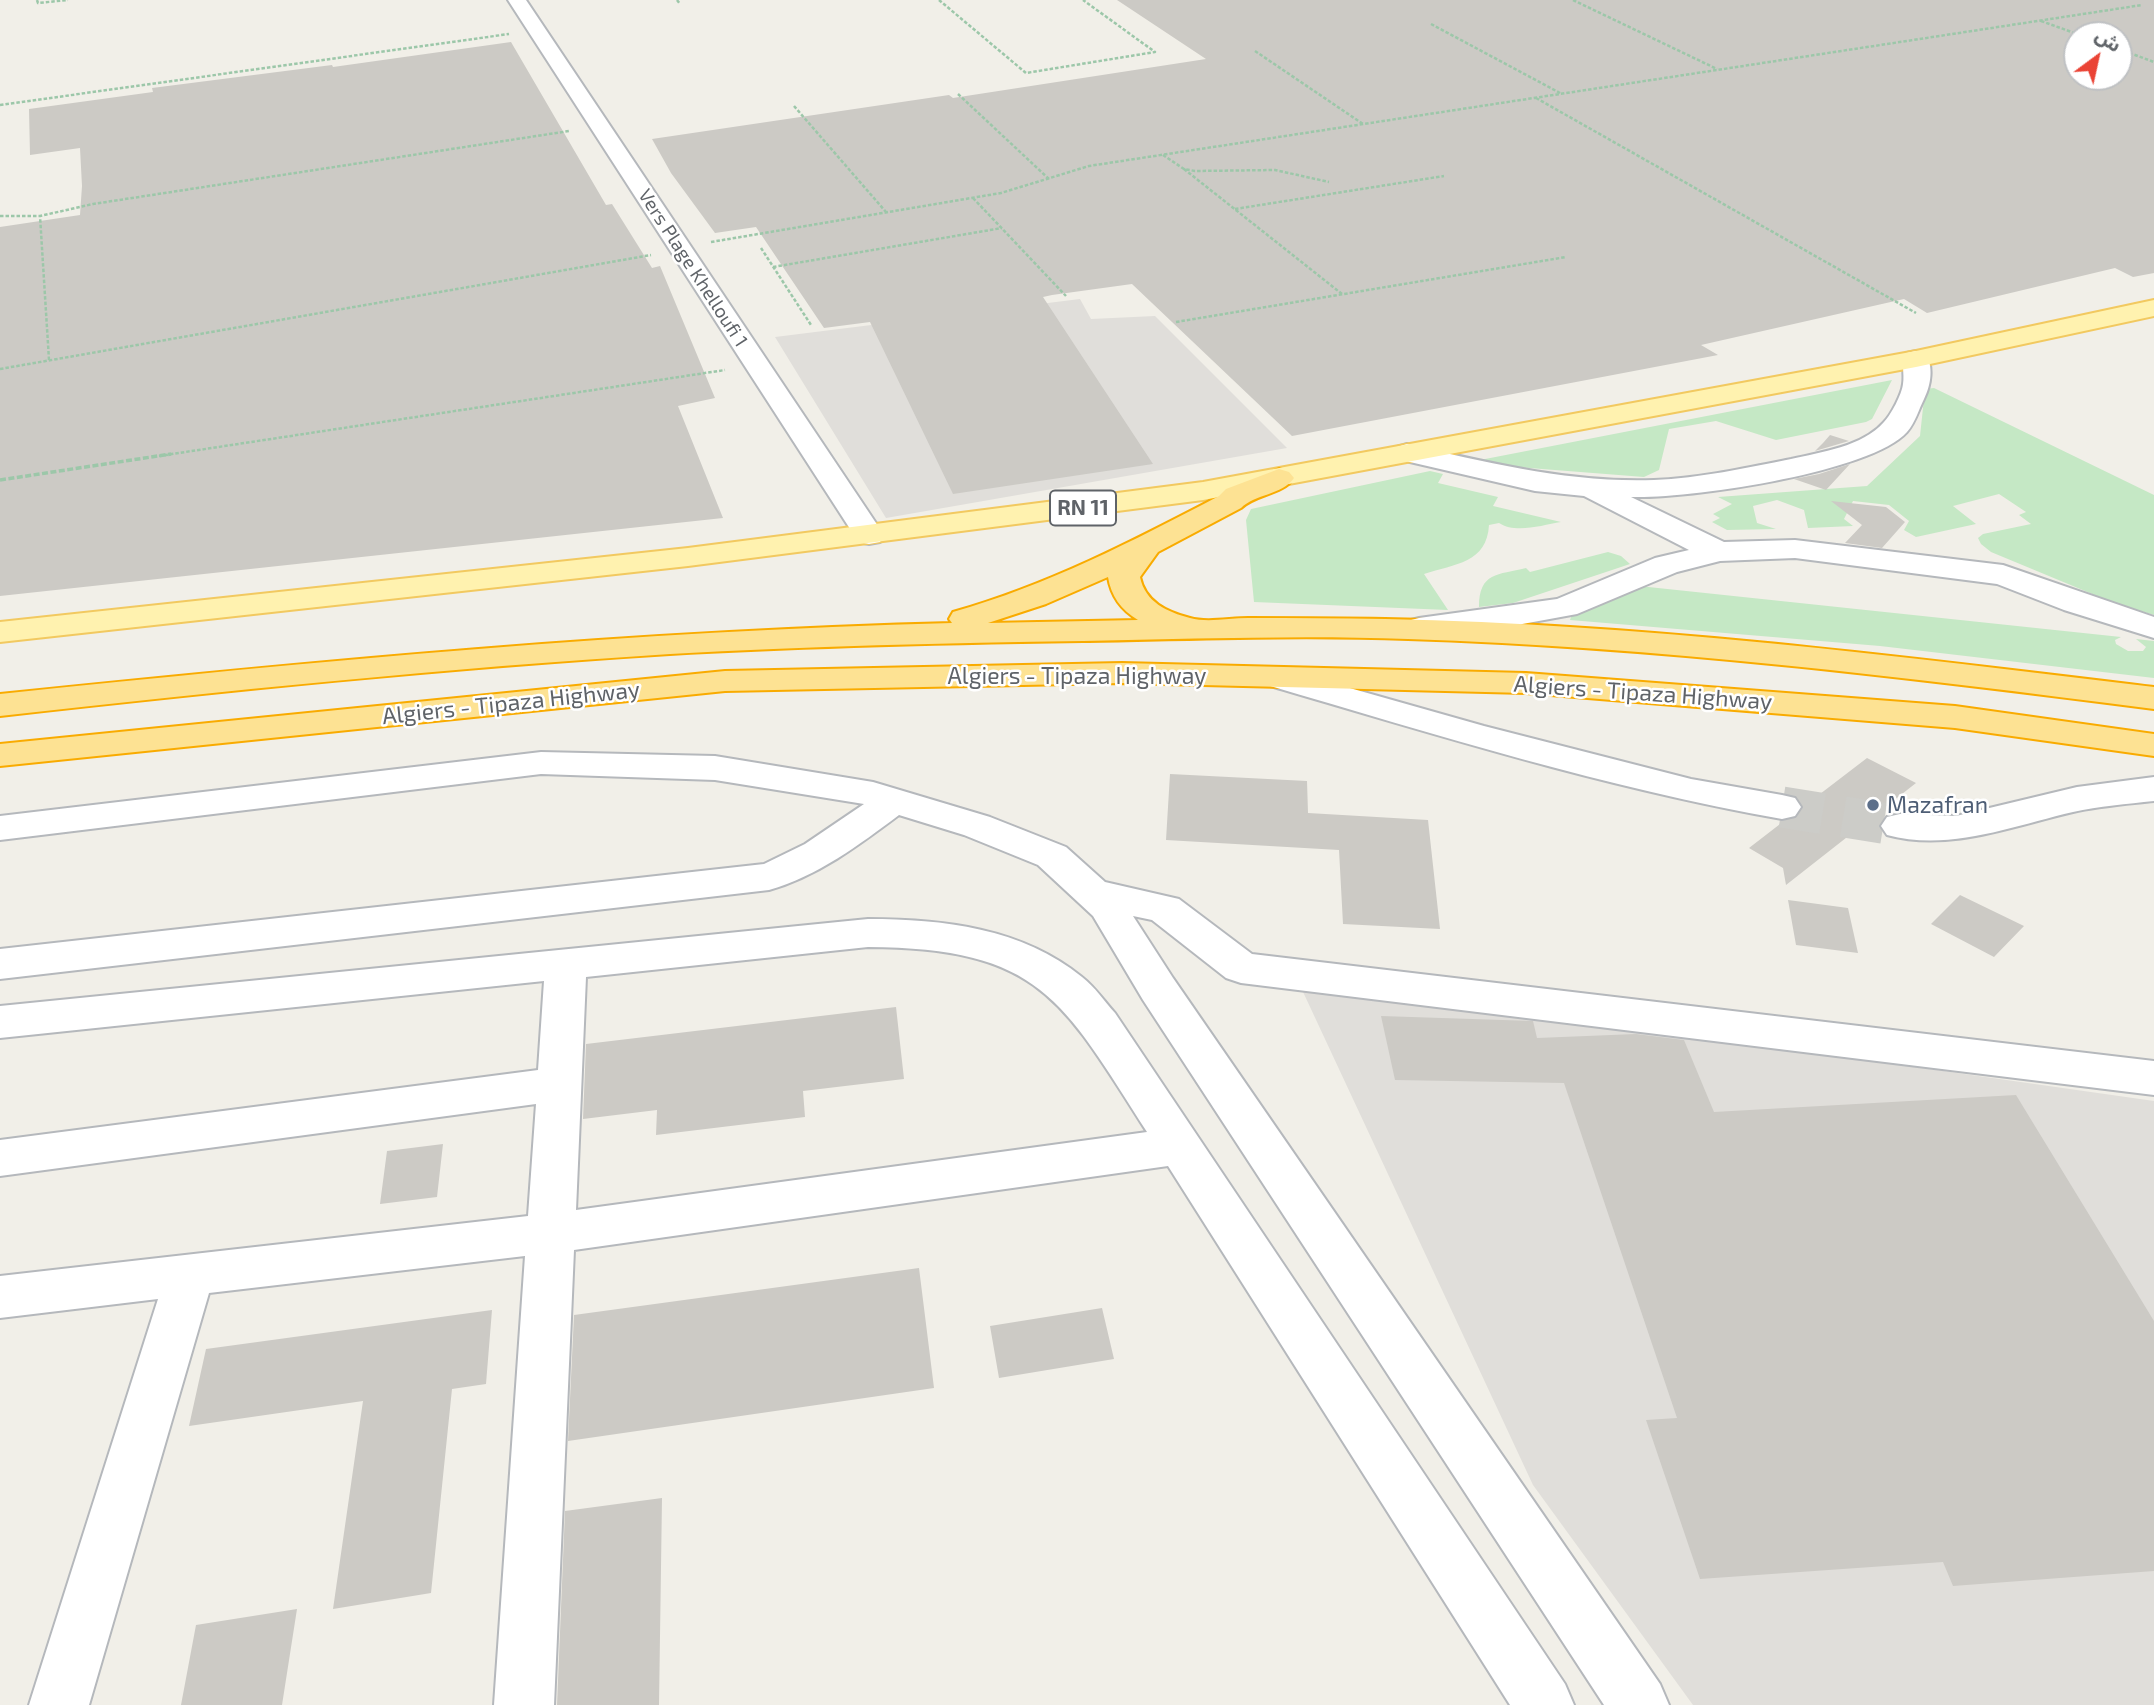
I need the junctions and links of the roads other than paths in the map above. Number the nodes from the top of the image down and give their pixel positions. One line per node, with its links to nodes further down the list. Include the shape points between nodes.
1 (517, 0): 7 (street, Vers Plage Khelloufi 1)
2 (2154, 308): 3 (main road, RN 11)
3 (1916, 359): 4 (main road, RN 11); 6 (street, via 1917,386 1896,427 1841,457 1735,479 1655,489)
4 (1407, 453): 5 (main road, RN 11); 6 (street, via 1535,482)
5 (1279, 478): 7 (main road, RN 11); 8 (highway, via 1237,495)
6 (1588, 487): 9 (street)
7 (869, 535): 13 (main road, RN 11)
8 (1145, 548): 10 (highway, via 1124,577 1129,597 1145,610); 14 (highway, via 1029,600)
9 (1720, 552): 11 (street, via 1795,549 2003,575); 12 (street, via 1666,565 1565,607)
10 (1186, 628): 12 (highway, Algiers - Tipaza Highway); 14 (highway, Algiers - Tipaza Highway)
11 (2154, 628)
12 (1406, 629): 16 (highway, Algiers - Tipaza Highway, via 1627,640 1950,672)
13 (0, 632)
14 (909, 634): 17 (highway, Algiers - Tipaza Highway, via 671,644 315,671)
15 (1279, 678): 18 (highway, Algiers - Tipaza Highway, via 1526,683 1955,717); 19 (highway, Algiers - Tipaza Highway, via 1122,673 725,681); 24 (street, via 1691,791)
16 (2154, 698)
17 (0, 705)
18 (2154, 745)
19 (44, 750): 20 (highway, Algiers - Tipaza Highway); 21 (highway)
20 (0, 755)
21 (0, 771)
22 (2154, 789): 25 (street, via 2077,799 1956,828)
23 (894, 800): 26 (street, via 860,790 715,768 541,763); 27 (street, via 978,826 1052,856); 28 (street, via 821,855 769,877)
24 (1782, 807)
25 (1900, 826)
26 (0, 828)
27 (1093, 893): 31 (street, via 1165,909 1241,968); 41 (street, via 1107,906)
28 (0, 964)
29 (566, 965): 30 (street); 32 (street); 33 (street, via 868,933 924,932 978,941 1026,960 1068,988 1100,1024)
30 (0, 1022)
31 (2154, 1079)
32 (559, 1084): 34 (street); 35 (street)
33 (1180, 1146): 35 (street); 40 (street)
34 (0, 1158)
35 (551, 1233): 36 (street); 39 (street)
36 (190, 1274): 37 (street); 38 (street)
37 (0, 1297)
38 (59, 1705)
39 (524, 1705)
40 (1544, 1705)
41 (1639, 1705)

